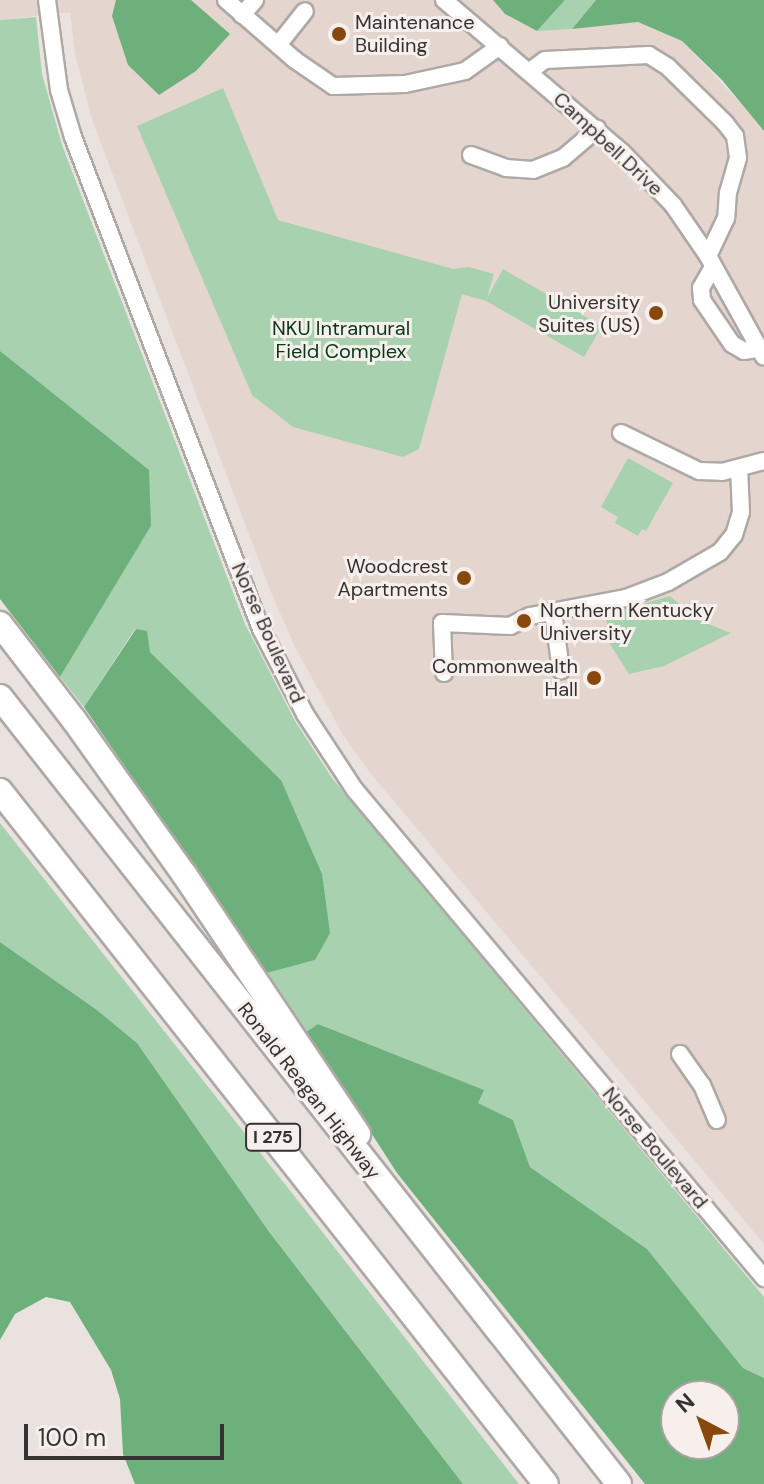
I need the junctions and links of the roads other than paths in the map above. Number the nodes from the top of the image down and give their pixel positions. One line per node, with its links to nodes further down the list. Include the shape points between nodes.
1 (47, 0): 26 (street, Norse Boulevard, via 59,90 77,147 261,629 312,727 355,790)
2 (226, 0): 6 (street)
3 (255, 0): 6 (street)
4 (444, 0): 8 (street, Campbell Drive)
5 (305, 11): 7 (street)
6 (242, 15): 7 (street)
7 (278, 45): 8 (street, via 333,86 360,87 465,71)
8 (500, 46): 9 (street, Campbell Drive)
9 (529, 72): 10 (street, Campbell Drive); 12 (street, via 545,60 649,55 725,123 735,136 738,158)
10 (597, 129): 11 (street, via 563,158 533,170 506,168); 12 (street, Campbell Drive, via 673,205)
11 (471, 155)
12 (711, 261): 13 (street, Campbell Drive); 13 (street, via 702,300 732,344)
13 (763, 352)
14 (621, 433): 16 (street, via 699,471)
15 (764, 461): 16 (street)
16 (739, 468): 17 (street, via 741,512 734,535 720,552 668,582 626,598)
17 (553, 612): 19 (street); 20 (street, via 510,626 442,623)
18 (0, 624): 25 (highway, via 184,874 342,1106)
19 (561, 670)
20 (444, 673)
21 (0, 697): 25 (highway, Ronald Reagan Highway / I 275)
22 (0, 791): 27 (highway, I 275)
23 (680, 1054): 24 (street, via 702,1085)
24 (717, 1120)
25 (396, 1202): 28 (highway, Ronald Reagan Highway / I 275)
26 (764, 1278)
27 (546, 1484)
28 (619, 1484)

